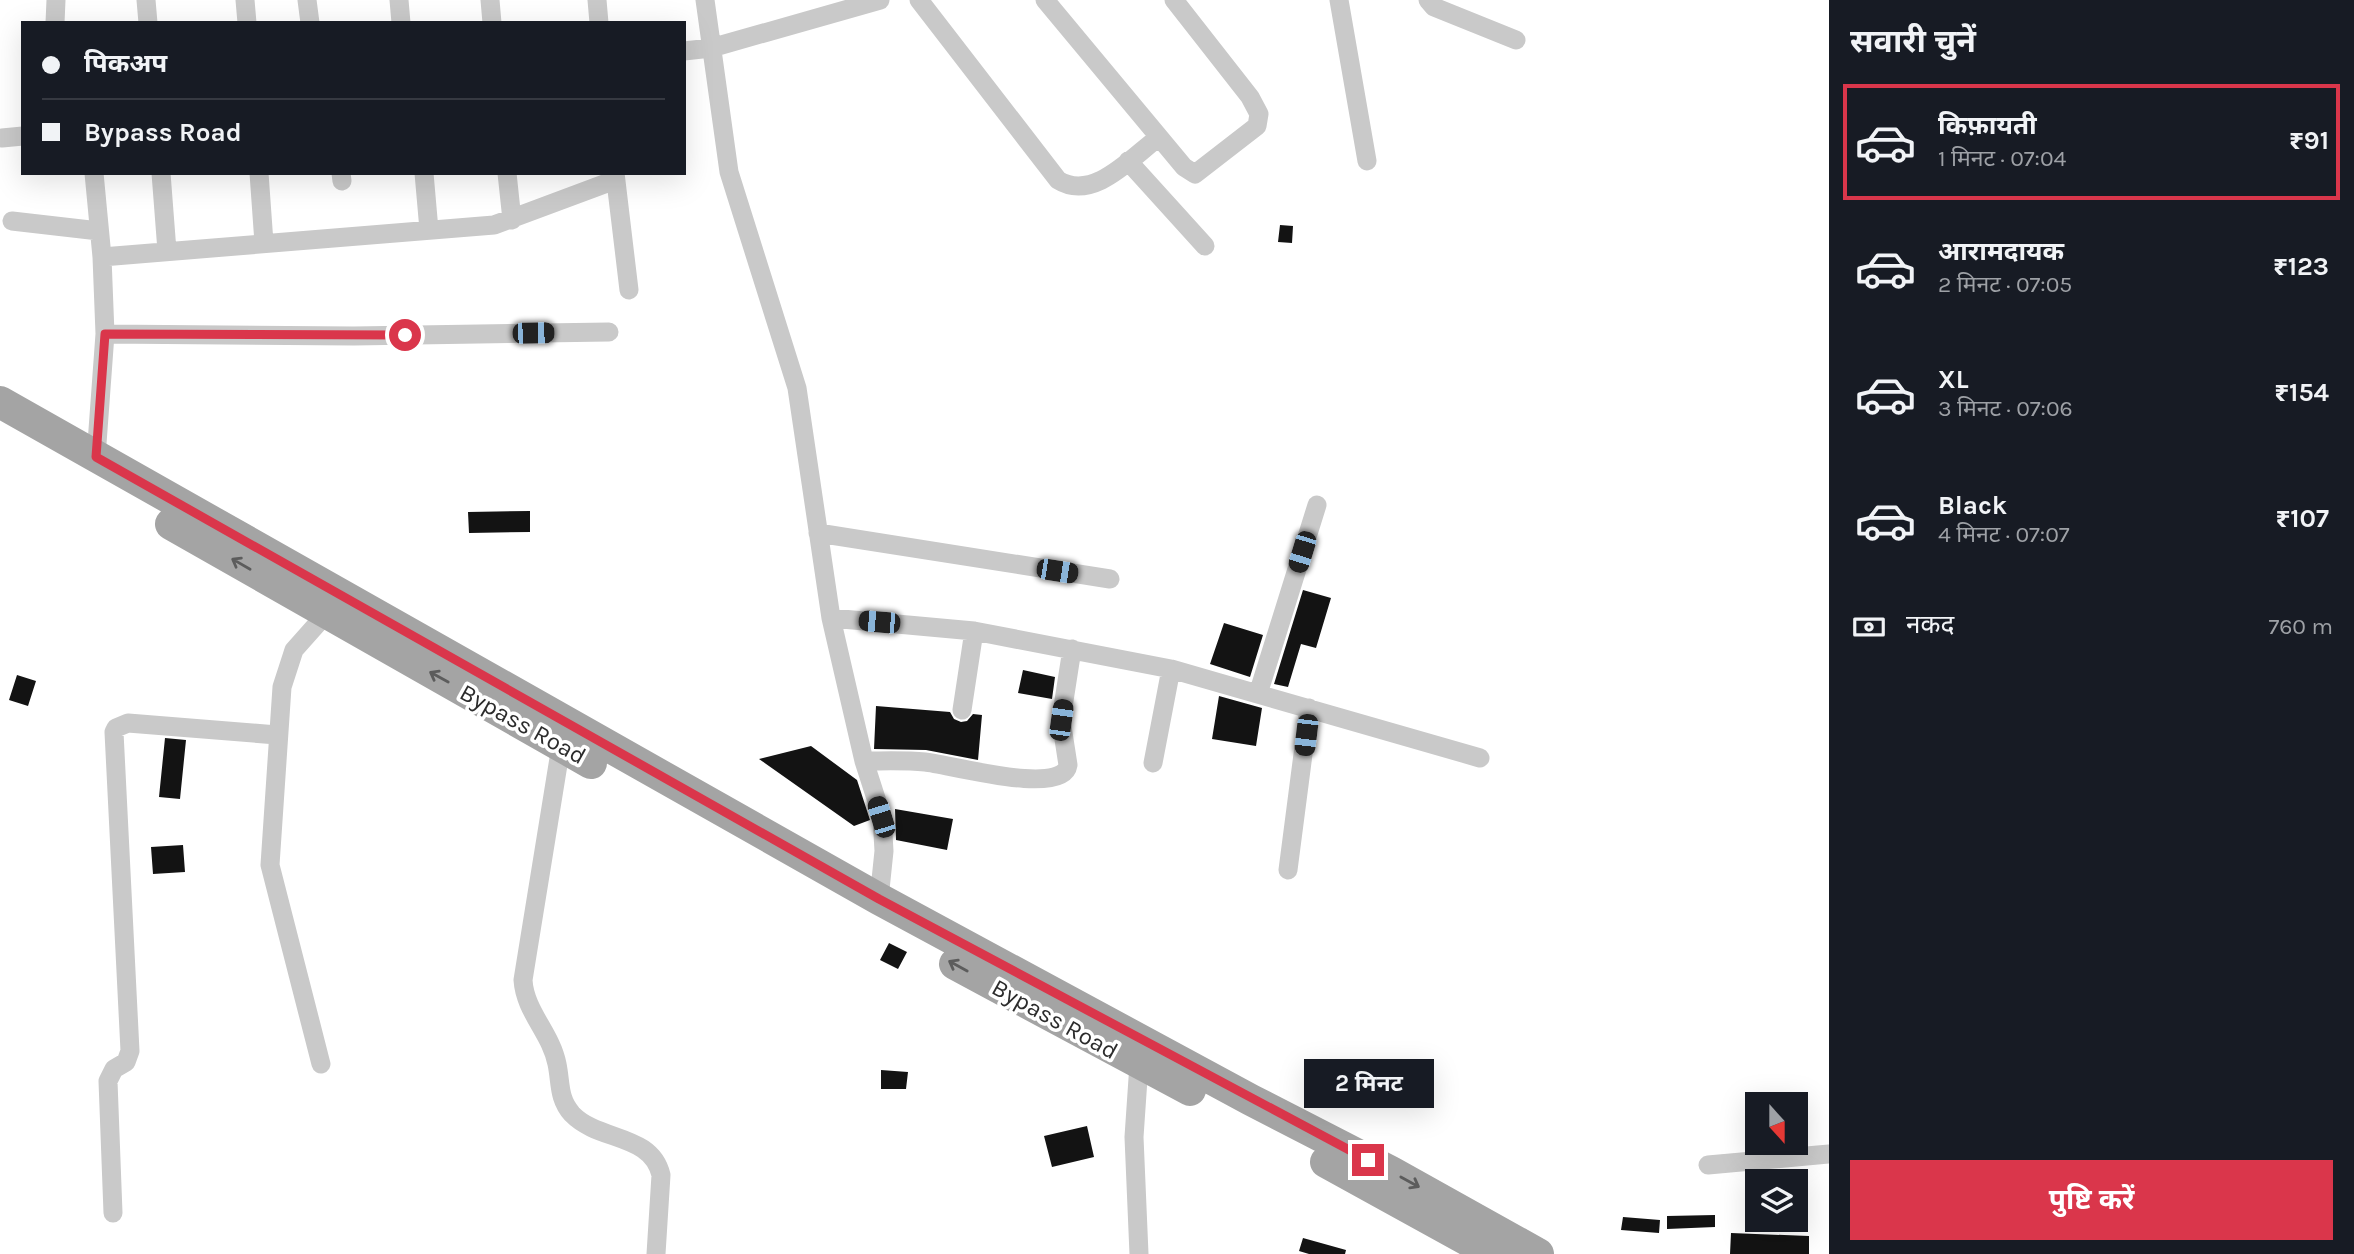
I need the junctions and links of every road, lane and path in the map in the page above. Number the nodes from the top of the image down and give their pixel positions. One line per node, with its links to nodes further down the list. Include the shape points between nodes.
1 (56, 0): 15 (street)
2 (146, 0): 16 (street)
3 (245, 0): 17 (street)
4 (307, 0): 18 (street)
5 (399, 0): 19 (street)
6 (490, 0): 20 (street)
7 (597, 0): 21 (street)
8 (705, 0): 23 (street)
9 (880, 0): 23 (street)
10 (919, 0): 28 (street, via 1058,180 1067,186 1097,184)
11 (1045, 0): 26 (street)
12 (1174, 0): 26 (street, via 1250,97 1259,121 1195,174)
13 (1339, 0): 29 (street)
14 (1428, 0): 22 (street)
15 (55, 21)
16 (148, 21)
17 (247, 21)
18 (310, 21)
19 (401, 21)
20 (492, 21)
21 (599, 21)
22 (1516, 40)
23 (711, 48): 24 (street); 51 (street, via 729,172 797,388)
24 (686, 51)
25 (21, 136): 27 (street)
26 (1159, 137): 28 (street)
27 (2, 138)
28 (1128, 161): 41 (street)
29 (1367, 161)
30 (94, 175): 39 (street)
31 (161, 175): 42 (street)
32 (259, 175): 40 (street)
33 (424, 175): 38 (street)
34 (507, 175): 36 (street)
35 (615, 176): 36 (street); 44 (street)
36 (512, 220): 38 (street)
37 (12, 221): 39 (street)
38 (429, 230): 40 (street)
39 (99, 231): 43 (street)
40 (264, 243): 42 (street)
41 (1205, 246)
42 (167, 251): 43 (street)
43 (102, 257): 46 (street)
44 (629, 290)
45 (609, 332): 46 (street)
46 (105, 334): 49 (street)
47 (0, 402): 49 (main road, Bypass Road)
48 (0, 426): 53 (main road, Bypass Road, one-way to 48)
49 (96, 457): 67 (main road, Bypass Road)
50 (1317, 505): 58 (street)
51 (818, 533): 52 (street); 54 (street)
52 (1110, 579)
53 (326, 614): 61 (street, via 305,636 288,665); 62 (main road, Bypass Road, one-way to 53)
54 (831, 618): 55 (street); 64 (street)
55 (974, 631): 56 (street); 60 (street)
56 (1072, 649): 57 (street); 64 (street, via 1061,720 1068,765 1062,776 1027,779 921,761)
57 (1171, 669): 58 (street); 65 (street)
58 (1258, 694): 59 (street)
59 (1309, 708): 63 (street); 66 (street)
60 (962, 710)
61 (277, 735): 68 (street, via 271,872); 72 (street, via 128,723 114,732 130,1051 127,1062 114,1069 108,1082)
62 (561, 746): 69 (main road, Bypass Road, one-way to 62); 73 (street, via 524,994 554,1052 559,1090 573,1115 596,1130 642,1146 658,1163)
63 (1480, 758)
64 (864, 761): 67 (street, via 881,817 884,851)
65 (1153, 763)
66 (1288, 870)
67 (879, 899): 76 (main road, Bypass Road, one-way to 76)
68 (321, 1064)
69 (1139, 1064): 74 (street, via 1134,1137); 75 (main road, Bypass Road)
70 (1829, 1154): 71 (street)
71 (1708, 1165)
72 (113, 1213)
73 (656, 1254)
74 (1139, 1254)
75 (1493, 1254)
76 (1538, 1254)

